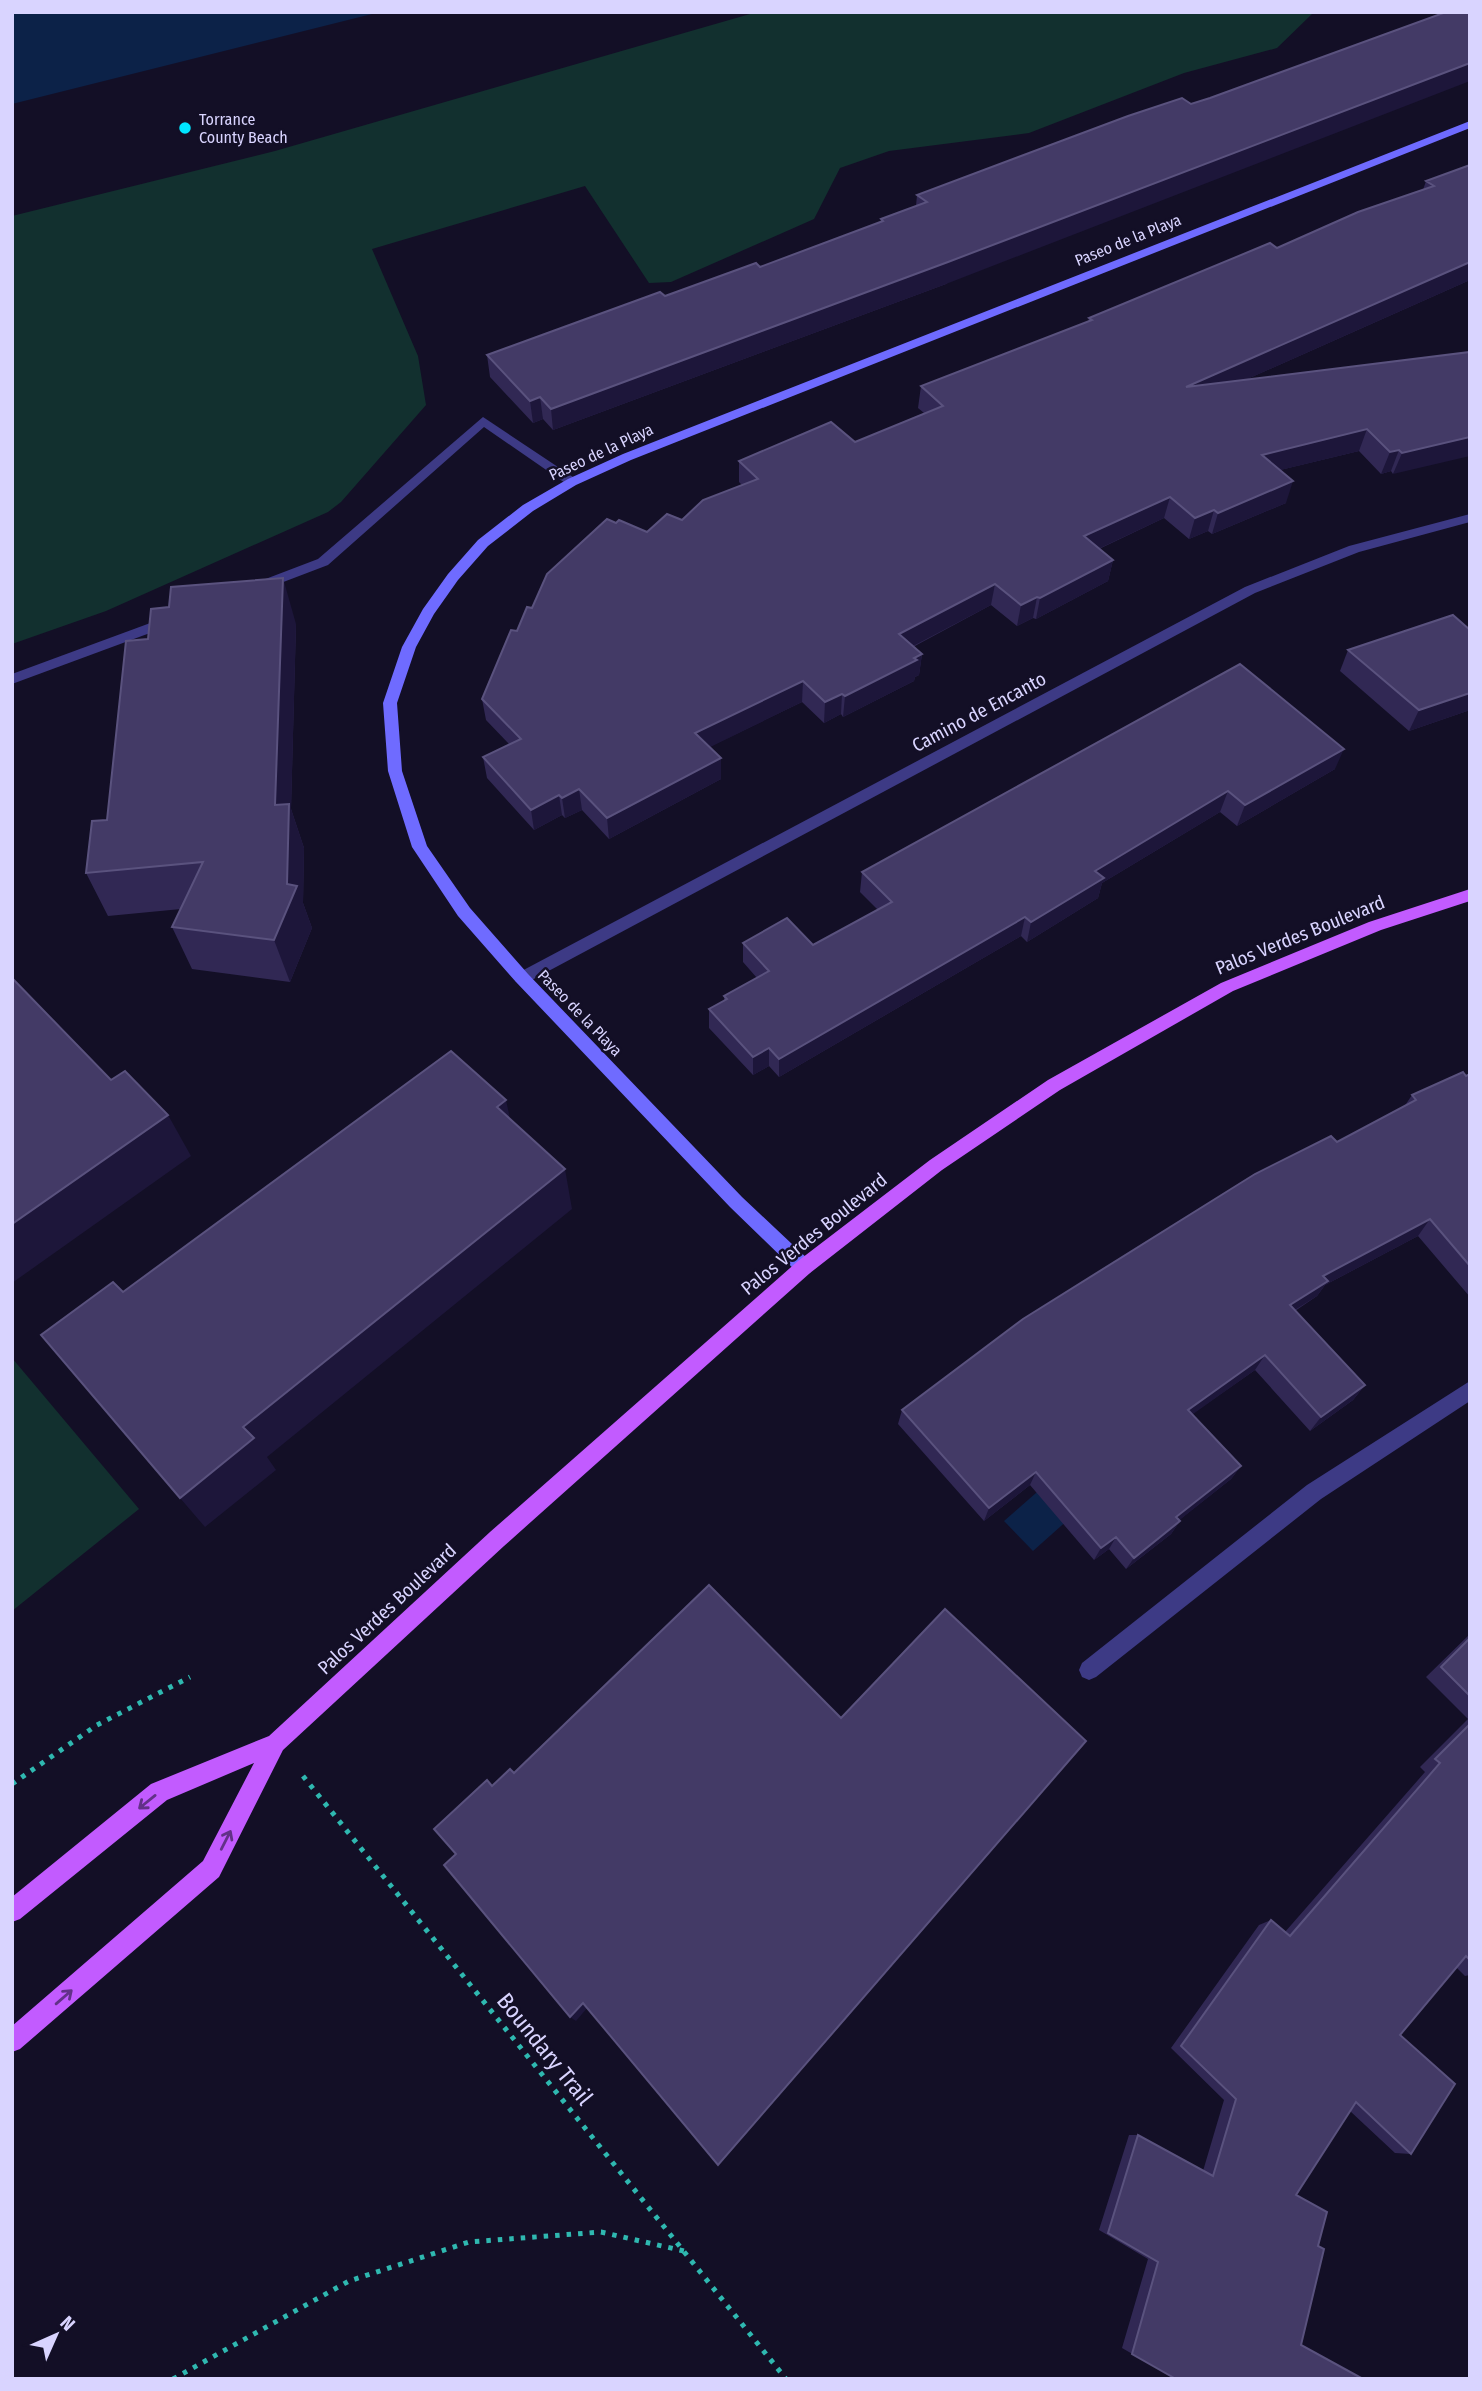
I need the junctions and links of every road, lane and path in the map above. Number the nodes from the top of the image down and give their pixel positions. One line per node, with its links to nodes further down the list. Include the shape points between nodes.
1 (1470, 124): 2 (street, Paseo de la Playa)
2 (572, 482): 4 (street, via 483,421 323,562); 8 (street, Paseo de la Playa, via 483,543 453,578 409,647 390,702 395,771 420,847 464,912)
3 (1470, 518): 8 (street, Camino de Encanto, via 1354,549 1250,590)
4 (247, 591)
5 (184, 615): 6 (street)
6 (12, 680)
7 (1470, 895): 9 (main road, Palos Verdes Boulevard, via 1376,926 1227,987 1054,1085 936,1165)
8 (522, 978): 9 (street, Paseo de la Playa)
9 (804, 1267): 13 (main road, Palos Verdes Boulevard, via 497,1539)
10 (1470, 1390): 11 (street, via 1314,1492)
11 (1089, 1670)
12 (190, 1678): 14 (path, via 149,1694 67,1741)
13 (276, 1743): 15 (main road, one-way to 15, via 159,1792); 16 (main road, one-way to 13, via 211,1869); 17 (path, Boundary Trail)
14 (12, 1784)
15 (12, 1910)
16 (12, 2041)
17 (685, 2251): 18 (path, via 601,2232 469,2242 349,2281); 19 (path, Boundary Trail)
18 (173, 2379)
19 (786, 2379)

